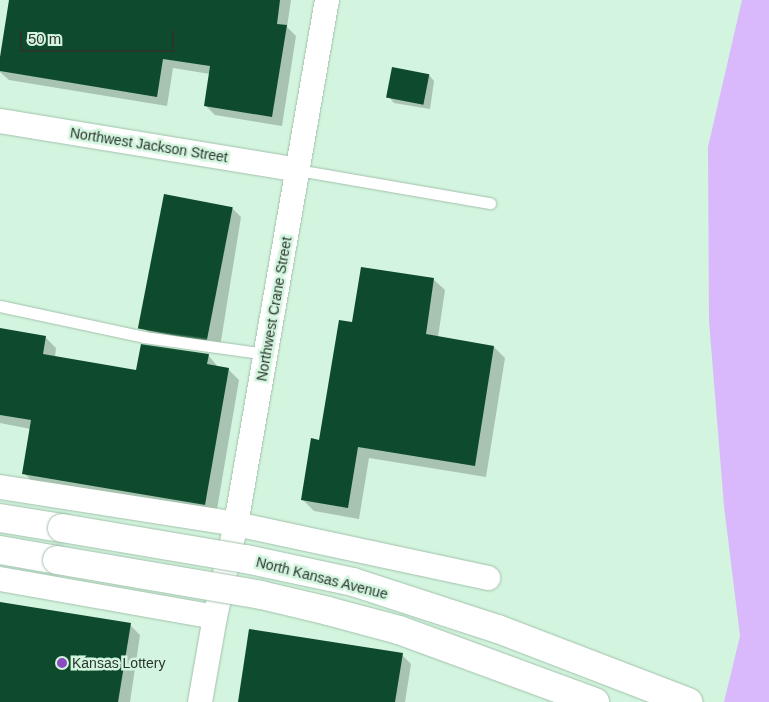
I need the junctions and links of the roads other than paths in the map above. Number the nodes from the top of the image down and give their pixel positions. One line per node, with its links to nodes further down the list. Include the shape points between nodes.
1 (327, 0): 3 (street, Northwest Crane Street)
2 (0, 121): 3 (street, Northwest Jackson Street)
3 (298, 170): 4 (lane); 6 (street, Northwest Crane Street)
4 (490, 203)
5 (0, 306): 6 (lane, via 144,337)
6 (266, 354): 9 (street, Northwest Crane Street)
7 (0, 487): 9 (street)
8 (0, 518): 16 (main road, North Kansas Avenue, bridge, via 246,559 353,582 498,629)
9 (236, 524): 11 (street); 13 (street, Northwest Crane Street)
10 (0, 550): 15 (main road, bridge, via 261,594 328,611 400,630)
11 (488, 578)
12 (0, 579): 13 (street)
13 (214, 617): 14 (street, Northwest Crane Street)
14 (200, 702)
15 (595, 702)
16 (688, 702)

